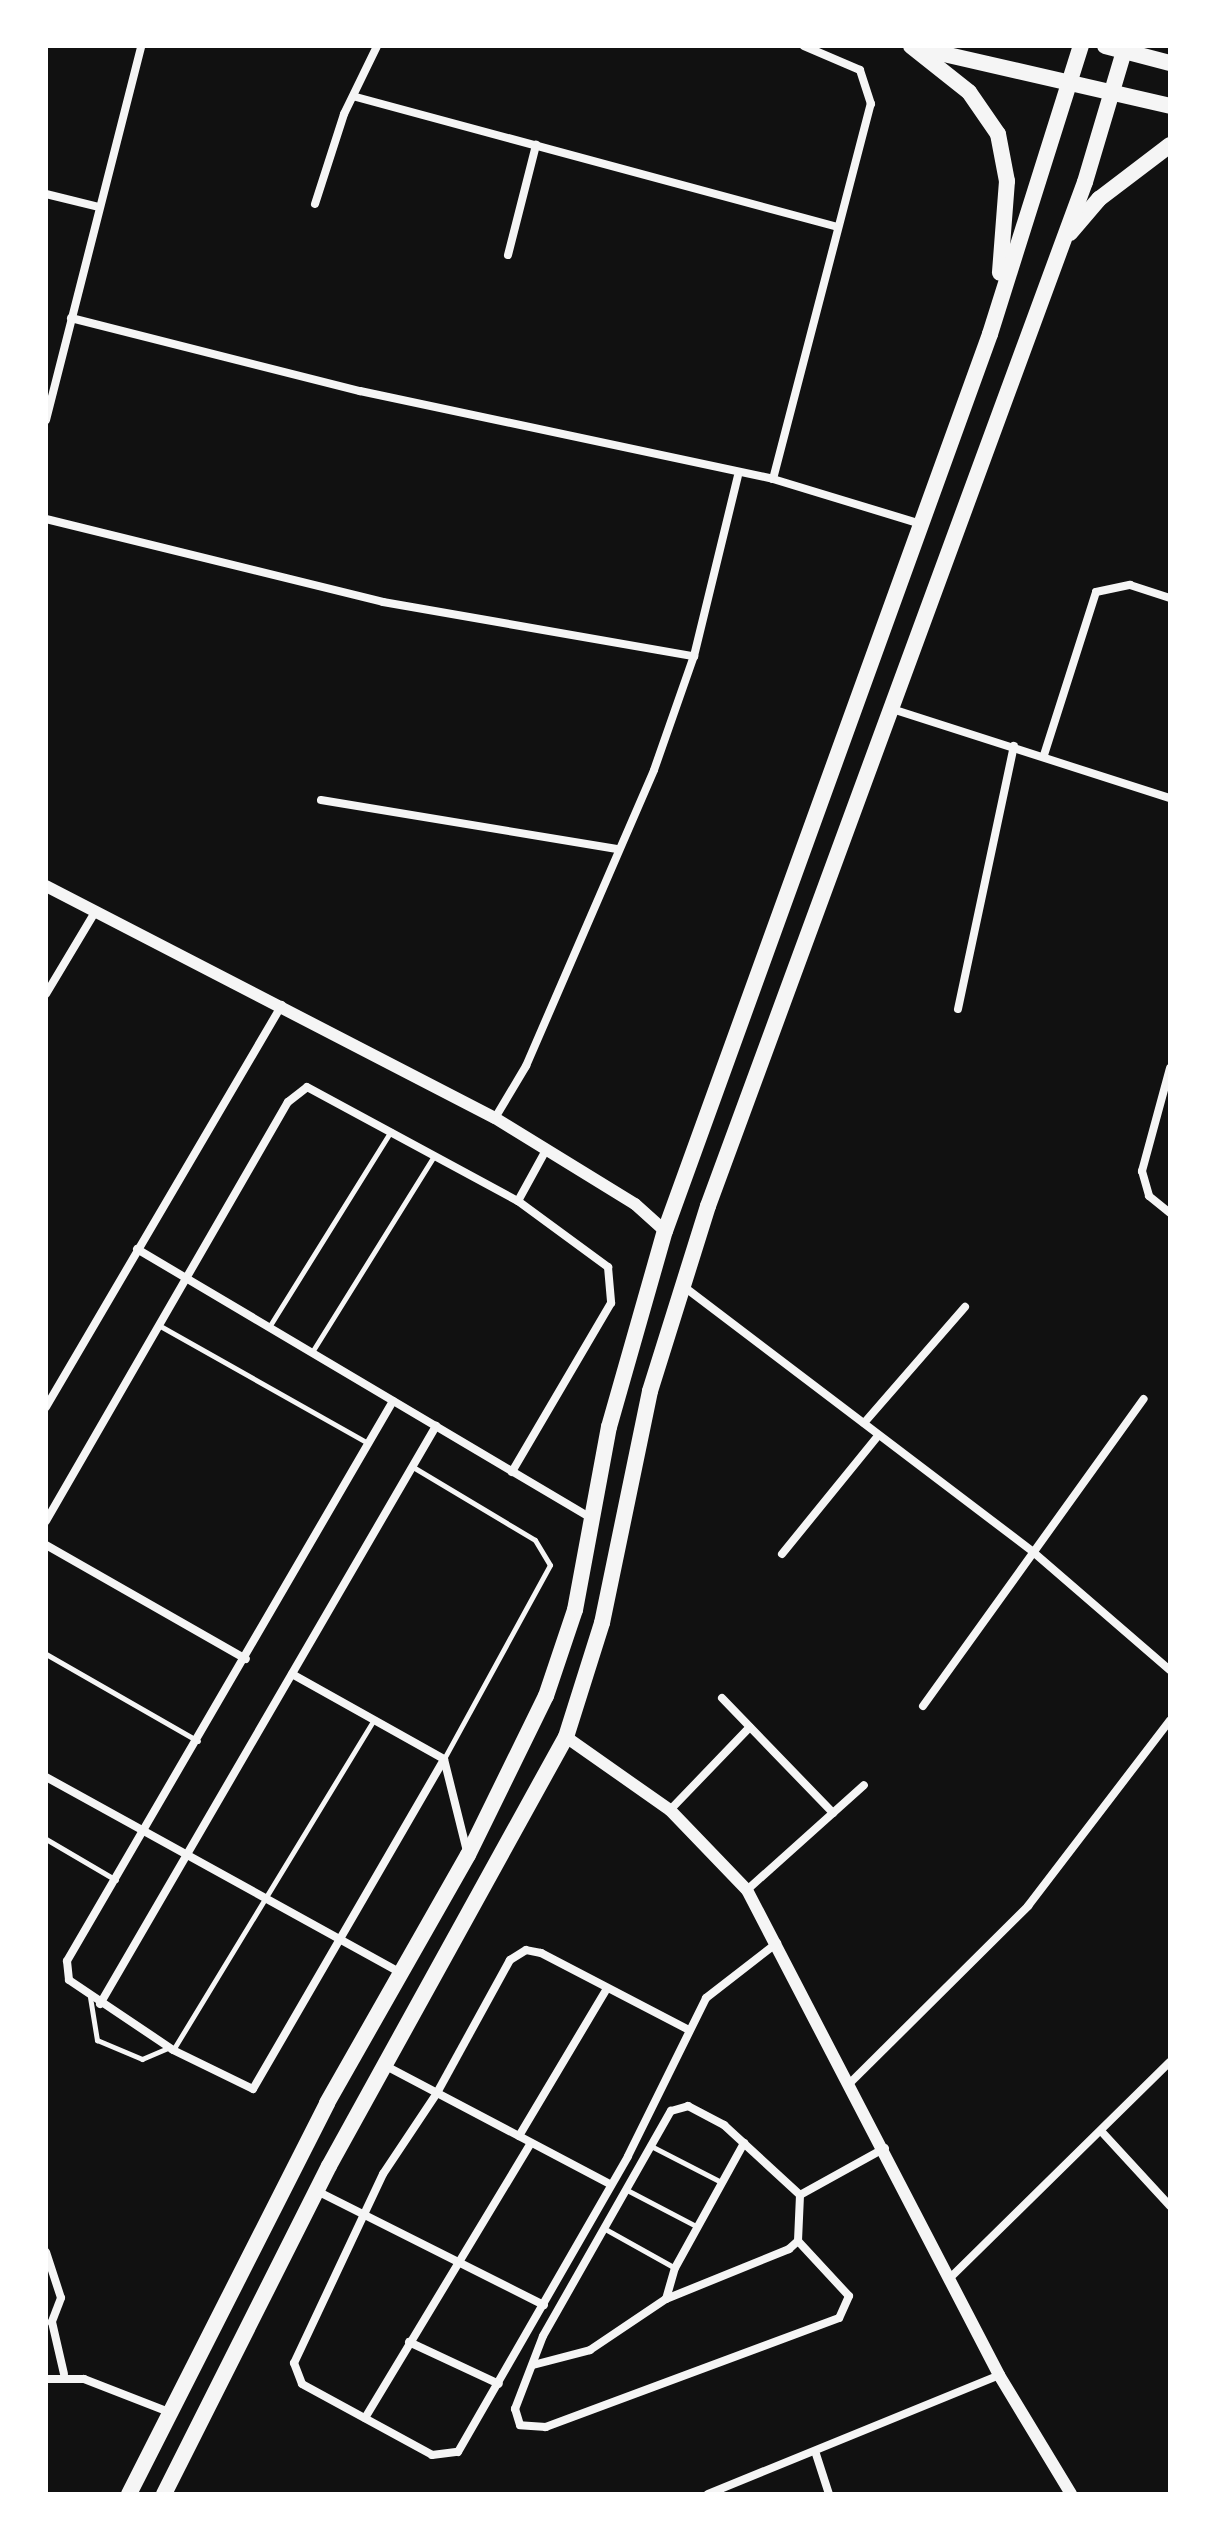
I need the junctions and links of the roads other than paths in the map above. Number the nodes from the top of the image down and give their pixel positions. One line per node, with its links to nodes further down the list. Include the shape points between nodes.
1 (141, 46): 17 (street)
2 (377, 46): 11 (street)
3 (804, 46): 18 (street, via 844,59 869,89 869,121)
4 (912, 46): 9 (main road); 22 (main road, via 969,92 1005,156 1007,233)
5 (1081, 46): 9 (main road)
6 (1105, 46): 7 (main road)
7 (1125, 48): 8 (main road); 10 (main road)
8 (1170, 63)
9 (1068, 87): 10 (main road); 22 (main road)
10 (1113, 94): 12 (main road); 19 (main road)
11 (356, 97): 13 (street); 16 (street)
12 (1170, 106)
13 (536, 145): 18 (street); 20 (street)
14 (1170, 145): 19 (main road, via 1099,199)
15 (46, 194): 17 (street)
16 (315, 204)
17 (99, 207): 21 (street)
18 (838, 227): 25 (street)
19 (1059, 247): 30 (main road)
20 (508, 255)
21 (71, 318): 23 (street); 24 (street)
22 (990, 334): 27 (main road)
23 (46, 416)
24 (738, 476): 25 (street); 29 (street)
25 (773, 479): 27 (street)
26 (46, 519): 29 (street, via 383,602)
27 (921, 524): 48 (main road)
28 (1170, 598): 32 (street, via 1130,585 1096,592)
29 (694, 656): 35 (street)
30 (888, 708): 31 (street); 51 (main road)
31 (1014, 746): 32 (street); 40 (street)
32 (1044, 755): 33 (street)
33 (1170, 798)
34 (321, 800): 35 (street)
35 (617, 849): 42 (street, via 526,1066)
36 (46, 886): 37 (street)
37 (95, 912): 38 (street); 39 (street)
38 (46, 994)
39 (283, 1004): 42 (street); 49 (street)
40 (958, 1009)
41 (1170, 1068): 47 (street, via 1142,1171 1149,1196)
42 (495, 1118): 44 (street)
43 (392, 1130): 45 (street); 50 (street, via 323,1090 296,1091); 54 (lane)
44 (546, 1150): 46 (street); 48 (street)
45 (434, 1156): 46 (street); 55 (lane)
46 (518, 1201): 64 (street, via 602,1258 613,1291)
47 (1170, 1213)
48 (665, 1231): 65 (main road, via 609,1427)
49 (137, 1249): 50 (street); 58 (street)
50 (190, 1280): 53 (street); 54 (street)
51 (683, 1286): 59 (street); 79 (main road, via 650,1391 602,1623)
52 (965, 1307): 59 (street)
53 (162, 1327): 62 (lane); 66 (street)
54 (269, 1327): 55 (street)
55 (311, 1352): 57 (street)
56 (1144, 1399): 68 (street)
57 (393, 1401): 60 (street); 62 (street)
58 (47, 1402)
59 (864, 1423): 61 (street)
60 (436, 1426): 63 (street); 64 (street)
61 (878, 1436): 68 (street); 69 (street)
62 (369, 1443): 71 (street)
63 (412, 1467): 73 (street); 81 (lane, via 535,1540 550,1565)
64 (512, 1472): 65 (street)
65 (592, 1519): 89 (main road, via 575,1610 546,1696)
66 (46, 1521)
67 (46, 1545): 71 (street)
68 (1032, 1551): 72 (street); 75 (street)
69 (782, 1554)
70 (46, 1654): 80 (lane)
71 (246, 1659): 80 (street)
72 (1170, 1670)
73 (292, 1674): 76 (street); 88 (street)
74 (722, 1698): 78 (street)
75 (923, 1706)
76 (374, 1720): 81 (street); 92 (lane)
77 (1170, 1720): 103 (street, via 1028,1906)
78 (750, 1727): 84 (street); 85 (street)
79 (566, 1737): 84 (street); 102 (main road)
80 (199, 1741): 86 (street)
81 (444, 1759): 89 (street); 93 (street)
82 (46, 1777): 86 (street)
83 (864, 1785): 85 (street)
84 (670, 1810): 91 (street)
85 (833, 1813): 91 (street)
86 (146, 1834): 88 (street); 90 (street)
87 (46, 1839): 90 (lane)
88 (187, 1854): 92 (street); 98 (street)
89 (468, 1855): 95 (main road)
90 (117, 1881): 97 (street, via 67,1961 69,1980)
91 (747, 1890): 94 (street)
92 (264, 1897): 93 (street); 100 (lane)
93 (341, 1939): 95 (street); 100 (street, via 253,2089)
94 (777, 1943): 99 (street, via 726,1975); 103 (street)
95 (401, 1973): 134 (main road)
96 (606, 1990): 99 (street); 104 (street, via 526,1950 510,1960); 106 (street)
97 (90, 1997): 98 (street); 100 (lane, via 97,2040 142,2059)
98 (100, 2004): 100 (street)
99 (689, 2030): 112 (street)
100 (171, 2049)
101 (1170, 2062): 105 (street)
102 (386, 2066): 104 (street); 113 (main road)
103 (851, 2082): 110 (street)
104 (437, 2093): 106 (street); 117 (street)
105 (1101, 2131): 116 (street); 124 (street)
106 (519, 2136): 107 (street)
107 (531, 2143): 112 (street); 122 (street)
108 (744, 2143): 109 (street, via 697,2109 680,2106 664,2117); 111 (street); 115 (street)
109 (650, 2145): 111 (lane); 114 (street)
110 (887, 2147): 115 (street); 124 (street)
111 (719, 2181): 118 (street)
112 (610, 2184): 126 (street)
113 (316, 2190): 117 (street); 138 (main road)
114 (627, 2190): 118 (lane); 119 (street)
115 (800, 2195): 120 (street)
116 (1170, 2206)
117 (364, 2213): 122 (street); 135 (street, via 294,2371 302,2384)
118 (696, 2226): 123 (street)
119 (607, 2230): 123 (lane); 129 (street, via 547,2328)
120 (798, 2241): 125 (street); 129 (street, via 849,2296 839,2318 532,2429 520,2425 515,2409)
121 (46, 2252): 127 (street, via 61,2298)
122 (459, 2264): 126 (street); 128 (street)
123 (675, 2268): 125 (street)
124 (953, 2275): 131 (street)
125 (666, 2299): 129 (street, via 590,2350)
126 (544, 2305): 133 (street)
127 (49, 2323): 130 (street)
128 (409, 2342): 133 (street); 135 (street)
129 (533, 2365)
130 (64, 2374): 132 (street); 134 (street)
131 (999, 2375): 136 (street); 141 (street)
132 (46, 2379)
133 (499, 2384): 135 (street, via 451,2457 432,2455)
134 (169, 2412): 137 (main road)
135 (365, 2418)
136 (816, 2454): 139 (street); 140 (street)
137 (129, 2494)
138 (164, 2494)
139 (708, 2494)
140 (829, 2494)
141 (1071, 2494)

